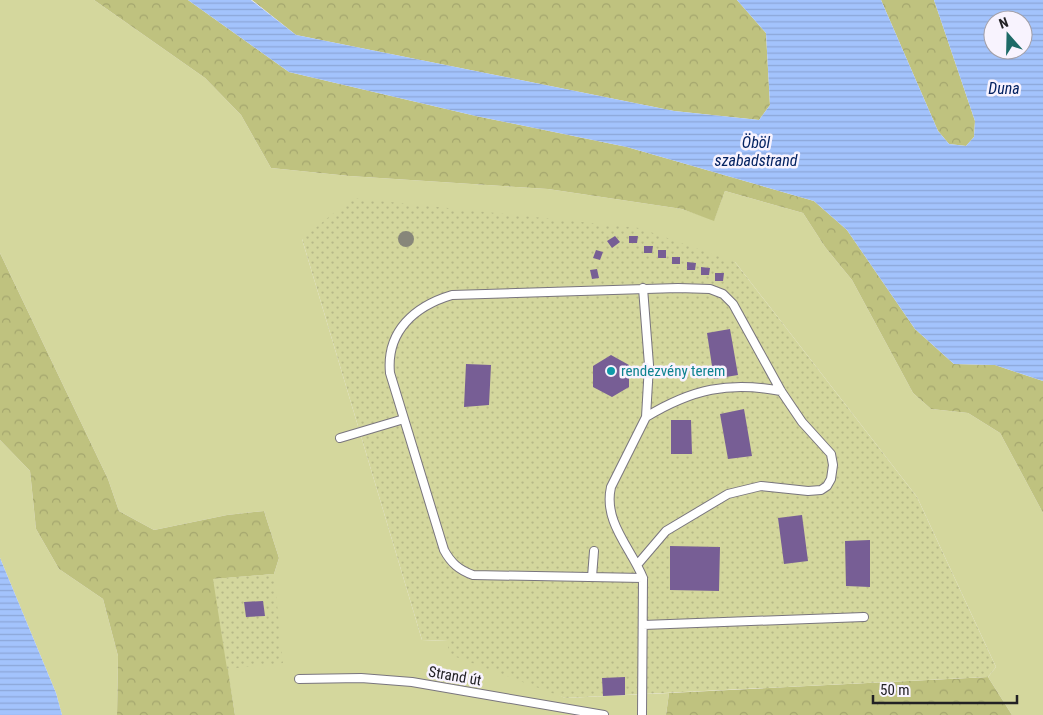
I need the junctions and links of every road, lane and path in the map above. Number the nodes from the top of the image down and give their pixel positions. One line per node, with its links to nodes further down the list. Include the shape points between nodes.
1 (644, 288): 2 (lane, via 710,289 723,294 733,304); 3 (lane, via 649,365); 4 (lane, via 452,295 434,300 412,314 392,347 390,372)
2 (781, 391): 3 (lane, via 747,386 705,390 677,400); 7 (lane, via 802,422 831,454 833,465 826,486 821,490 808,491 760,486 728,494 666,531)
3 (646, 417): 7 (lane, via 611,487 609,498 611,515 619,534)
4 (404, 419): 5 (lane); 8 (lane, via 444,550 460,570 473,574)
5 (340, 438)
6 (594, 551): 8 (lane)
7 (638, 565): 9 (lane)
8 (592, 577): 9 (lane)
9 (643, 578): 11 (lane)
10 (864, 617): 11 (lane)
11 (643, 626): 14 (lane)
12 (299, 679): 13 (lane, Strand út, via 361,678 412,682)
13 (604, 715)
14 (642, 715)

